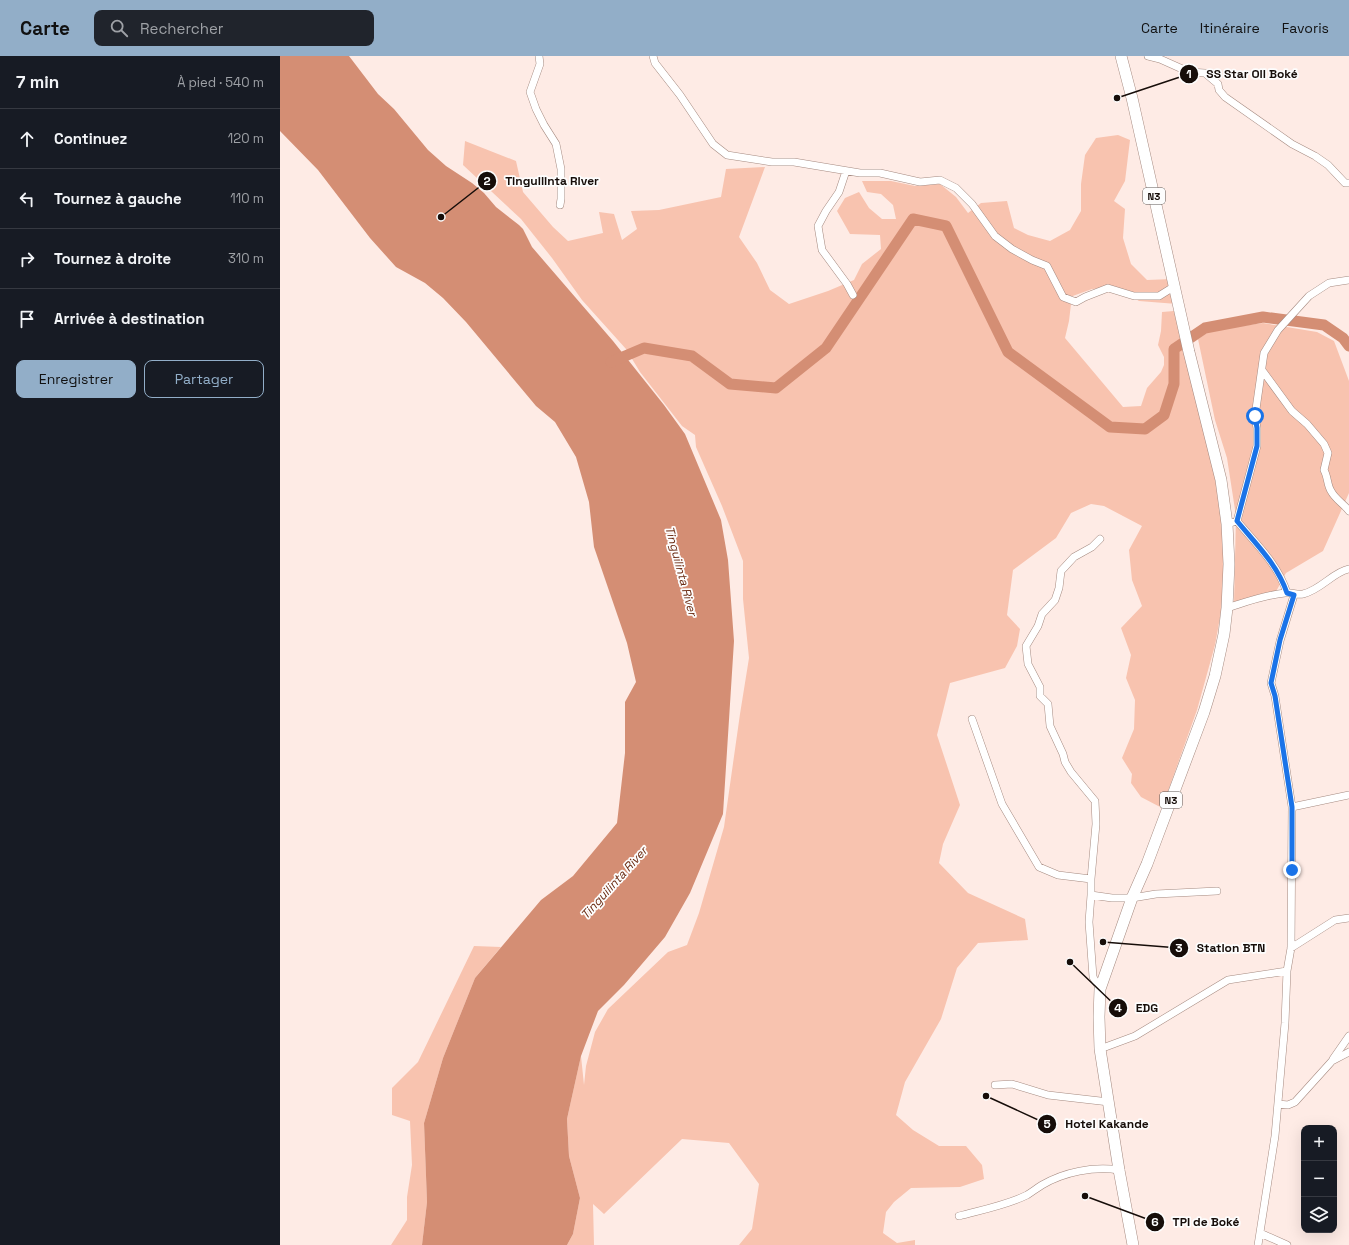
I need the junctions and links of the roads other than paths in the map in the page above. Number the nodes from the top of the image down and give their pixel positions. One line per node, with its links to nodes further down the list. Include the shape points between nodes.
1 (539, 56): 7 (street, via 540,64 530,92 538,114 556,144 561,169)
2 (653, 56): 5 (street, via 655,63 713,144 727,155)
3 (1121, 56): 9 (highway, N3)
4 (1148, 56): 6 (street, via 1189,72 1205,73 1218,84 1225,97 1292,144 1328,165 1345,183)
5 (846, 171): 9 (street, via 880,173 920,182 940,180 956,188 972,204 995,236 1032,260 1047,266 1063,297 1076,302 1108,288 1134,296 1160,296); 10 (street, via 839,192 818,226 822,250)
6 (1349, 183)
7 (560, 205)
8 (1349, 280): 11 (street, via 1329,283 1309,296 1292,313 1264,353)
9 (1174, 286): 13 (highway, N3)
10 (853, 295)
11 (1262, 370): 12 (street, via 1292,411 1324,444 1328,453 1324,470 1331,492); 13 (street, via 1255,416 1257,446)
12 (1349, 511)
13 (1232, 523): 16 (street, via 1272,561); 17 (highway, N3)
14 (1100, 539): 21 (street, via 1092,547 1074,557 1061,571 1055,600 1042,614 1026,646 1028,664 1040,687 1040,696 1048,704 1050,726 1065,762 1095,801 1096,824)
15 (1349, 569): 16 (street, via 1342,570 1312,591)
16 (1290, 594): 17 (street, via 1260,597); 20 (street, via 1271,683)
17 (1227, 608): 24 (highway, N3, via 1215,676 1204,712)
18 (972, 720): 21 (street, via 1002,804 1039,867 1058,875)
19 (1349, 795): 20 (street)
20 (1292, 807): 26 (street)
21 (1091, 879): 23 (street)
22 (1217, 891): 24 (street, via 1156,894)
23 (1091, 895): 24 (street); 28 (street, via 1089,922 1093,977)
24 (1132, 898): 28 (highway, N3)
25 (1349, 918): 26 (street, via 1336,920)
26 (1291, 948): 27 (street)
27 (1288, 971): 30 (street, via 1228,980 1135,1036); 35 (street)
28 (1100, 989): 30 (highway, N3)
29 (1349, 1036): 32 (street)
30 (1100, 1049): 34 (highway, N3)
31 (1349, 1052): 32 (street)
32 (1332, 1061): 35 (street, via 1295,1102 1288,1105)
33 (995, 1085): 34 (street, via 1012,1084 1048,1095)
34 (1108, 1102): 36 (highway, N3)
35 (1278, 1104): 38 (street)
36 (1119, 1170): 37 (street, via 1106,1168 1070,1174 1042,1185 1027,1195); 39 (highway, N3)
37 (959, 1216)
38 (1260, 1233): 40 (street); 41 (street)
39 (1133, 1245)
40 (1258, 1245)
41 (1287, 1245)

